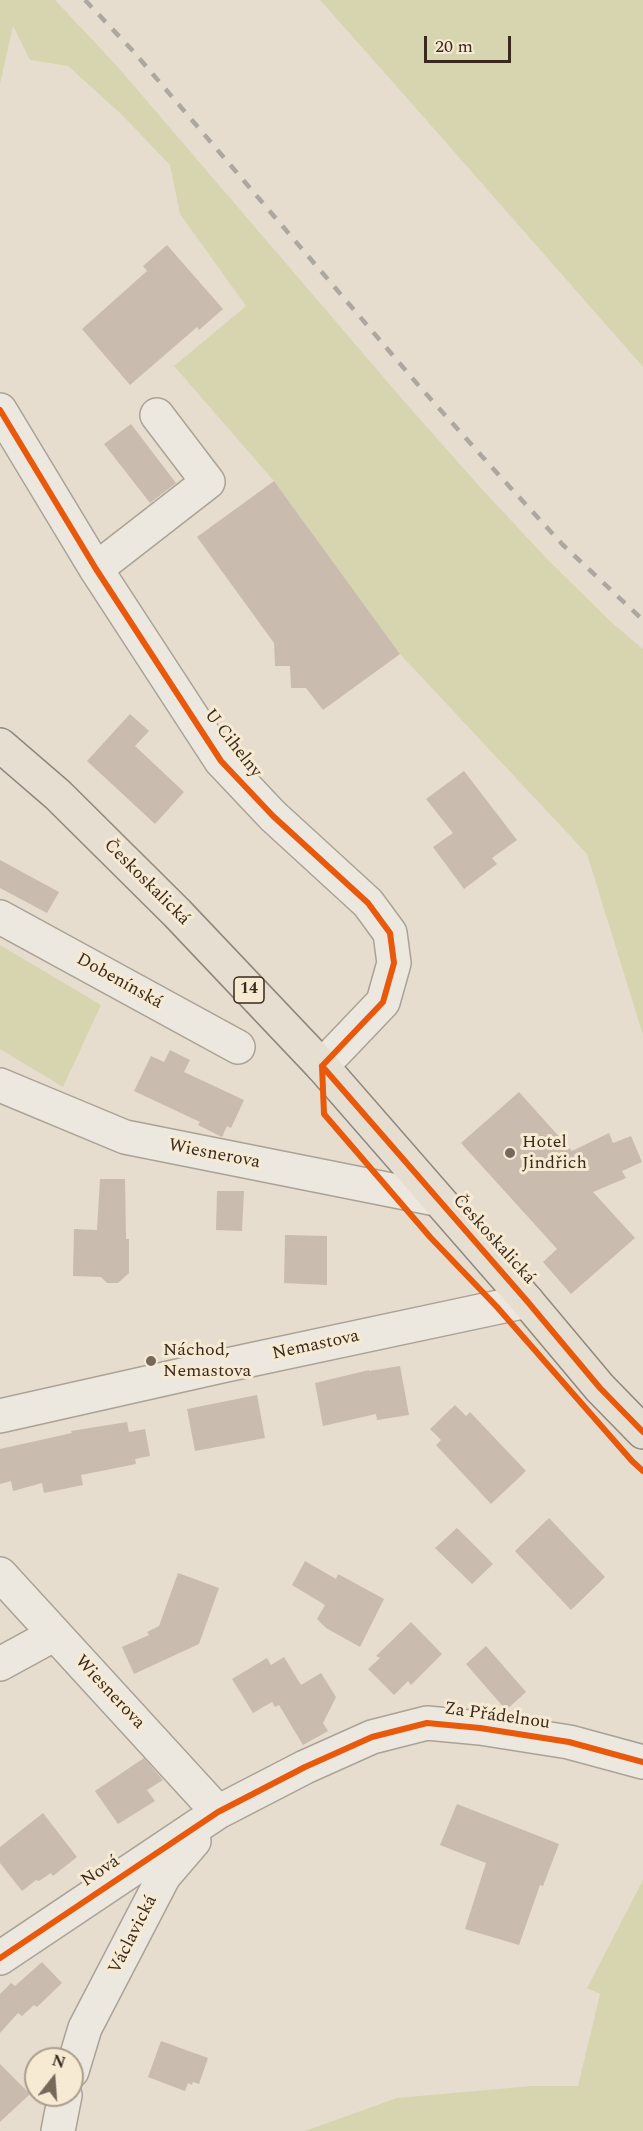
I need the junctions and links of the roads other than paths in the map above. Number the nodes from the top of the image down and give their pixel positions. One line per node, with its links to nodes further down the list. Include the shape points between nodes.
1 (0, 410): 3 (street, U Cihelny)
2 (157, 415): 3 (street, via 208,482)
3 (96, 569): 7 (street, U Cihelny, via 221,761 273,816 368,903 390,933 394,963 383,1002)
4 (0, 744): 7 (main road, Českoskalická / 14, via 160,896)
5 (0, 917): 6 (street, Dobenínská)
6 (237, 1047)
7 (322, 1066): 9 (main road, Českoskalická / 14)
8 (0, 1085): 9 (street, Wiesnerova, via 125,1137)
9 (436, 1199): 10 (main road, Českoskalická / 14)
10 (527, 1301): 11 (street, Nemastova); 12 (main road, Českoskalická / 14, via 600,1388)
11 (0, 1416)
12 (643, 1432)
13 (0, 1574): 14 (street, Wiesnerova)
14 (55, 1634): 15 (street); 17 (street, Wiesnerova)
15 (0, 1664)
16 (643, 1762): 17 (street, Za Přádelnou, via 569,1742 427,1723 372,1737)
17 (218, 1812): 18 (street, Nová); 19 (street, Václavická, via 164,1876 85,2028)
18 (0, 1958)
19 (79, 2047)
20 (63, 2107): 21 (street)
21 (58, 2131)

